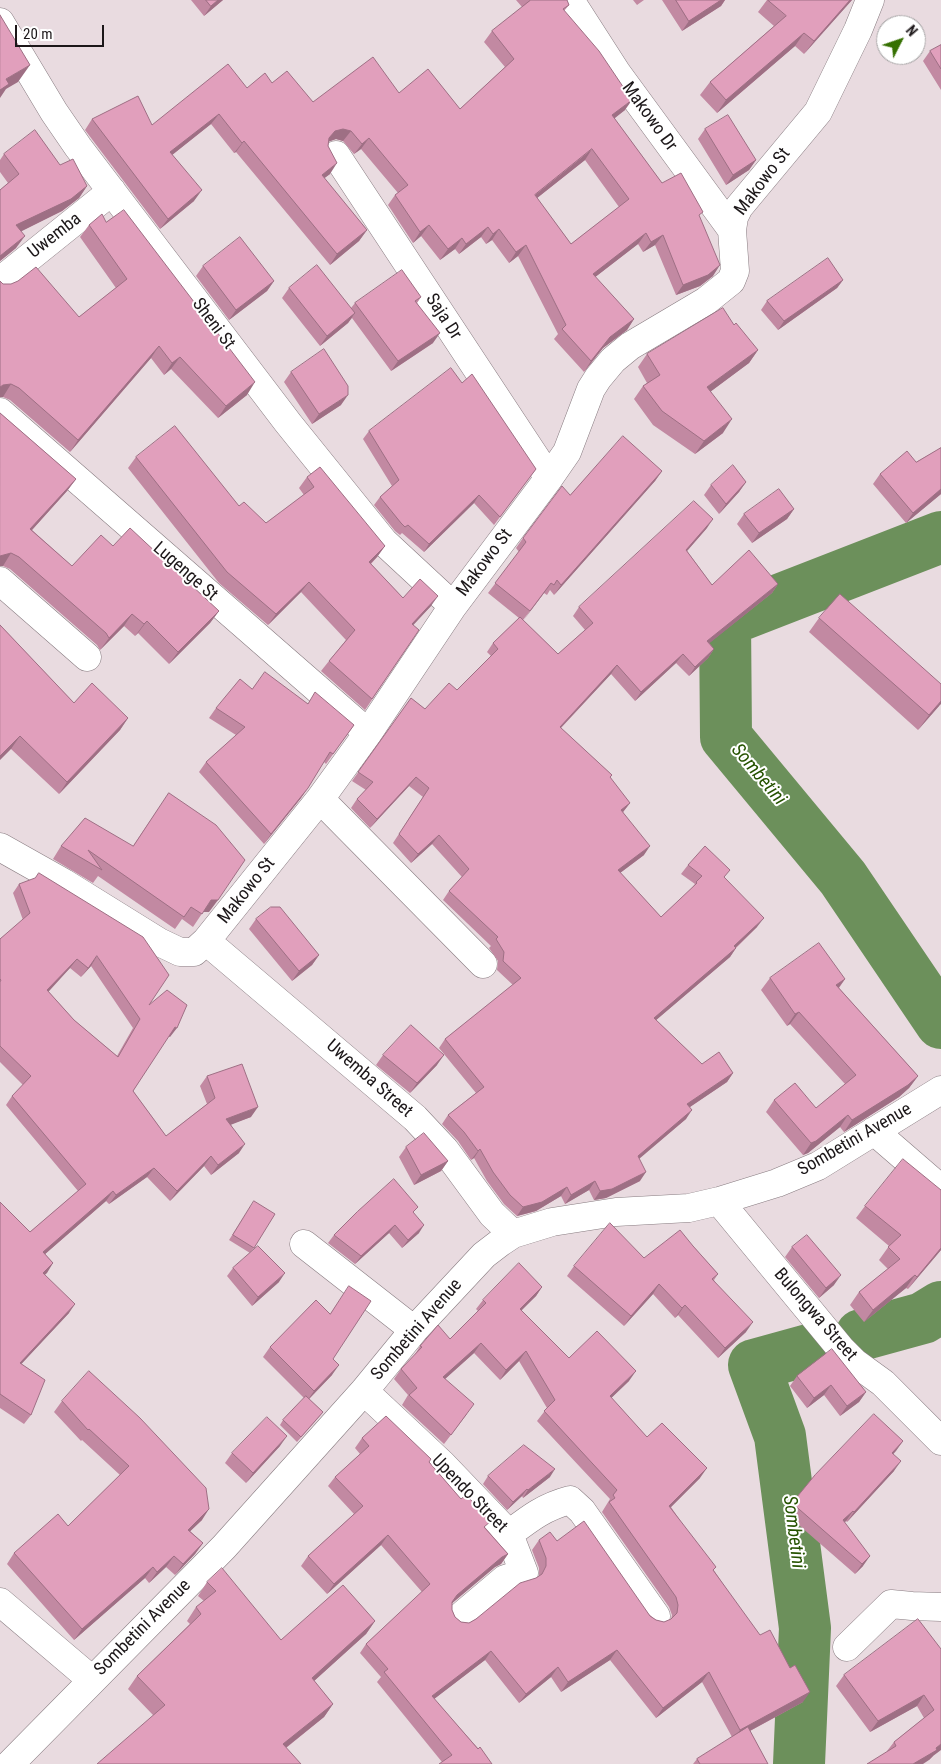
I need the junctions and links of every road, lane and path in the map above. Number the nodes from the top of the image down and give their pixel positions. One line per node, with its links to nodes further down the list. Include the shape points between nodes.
1 (570, 0): 6 (street, Makowo Dr, via 618,73)
2 (870, 0): 6 (street, Makowo St, via 818,112 739,207)
3 (0, 22): 5 (street, Sheni St, via 54,112)
4 (336, 155): 9 (street, Saja Dr)
5 (112, 191): 7 (street, Uwemba); 11 (street, Sheni St, via 288,423 384,542)
6 (732, 230): 9 (street, Makowo St, via 735,271 730,281 706,301 630,346 613,360 591,389 567,452)
7 (0, 281)
8 (0, 412): 13 (street, Lugenge St)
9 (549, 478): 11 (street, Makowo St)
10 (0, 581): 12 (street)
11 (453, 606): 13 (street, Makowo St)
12 (87, 657)
13 (368, 733): 14 (street, Makowo St)
14 (320, 799): 16 (street, Makowo St); 17 (street)
15 (0, 847): 16 (street, Makowo St, via 180,952 194,952)
16 (206, 942): 22 (street, Uwemba Street, via 415,1118 445,1150 492,1214)
17 (482, 964)
18 (941, 1090): 19 (street, Sombetini Avenue)
19 (874, 1131): 20 (street); 21 (street, Sombetini Avenue, via 818,1166)
20 (941, 1189)
21 (719, 1201): 22 (street, Sombetini Avenue, via 689,1208 616,1212 552,1222); 26 (street, Bulongwa Street, via 841,1349 883,1383)
22 (513, 1234): 24 (street, Sombetini Avenue, via 484,1255)
23 (304, 1244): 24 (street)
24 (414, 1330): 25 (street, Sombetini Avenue)
25 (364, 1391): 27 (street, Upendo Street, via 442,1464); 33 (street, Sombetini Avenue, via 224,1547)
26 (941, 1441)
27 (509, 1534): 30 (street, via 539,1511 570,1500 582,1511); 31 (street, Upendo Street, via 524,1573 505,1579)
28 (0, 1602): 33 (street)
29 (941, 1606): 32 (street, via 891,1604)
30 (656, 1616)
31 (460, 1617)
32 (847, 1647)
33 (92, 1680): 34 (street, Sombetini Avenue)
34 (10, 1764)

